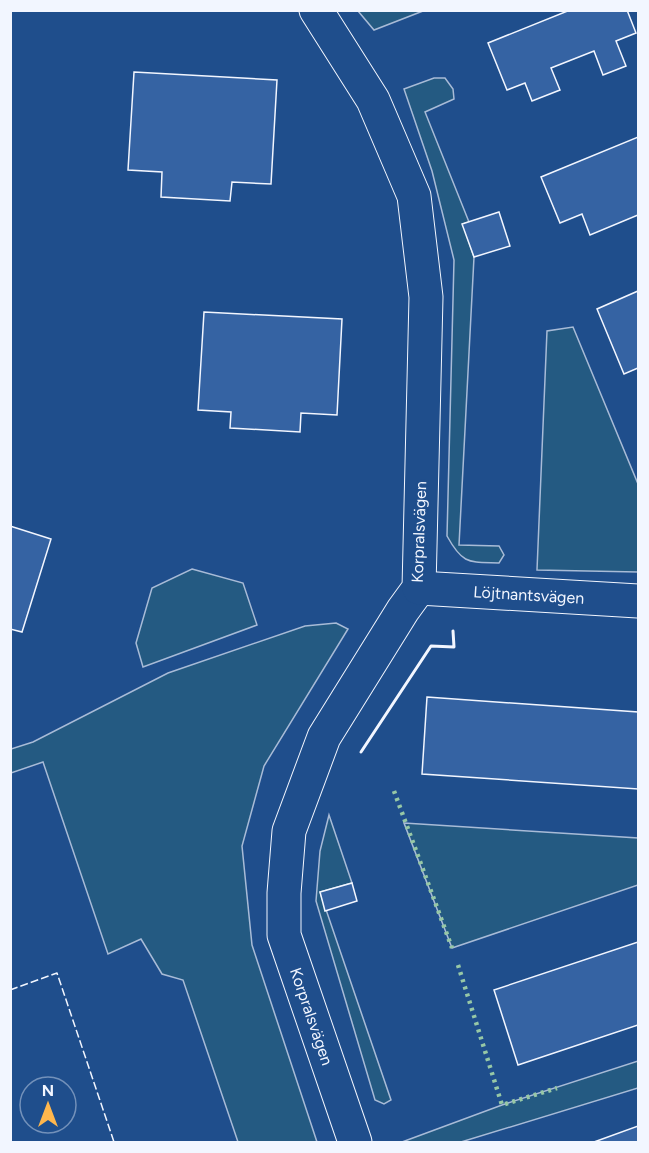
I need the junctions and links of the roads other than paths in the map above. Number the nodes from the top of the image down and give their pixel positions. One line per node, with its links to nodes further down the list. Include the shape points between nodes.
1 (316, 10): 2 (street, Korpralsvägen, via 373,100 414,196 426,297)
2 (419, 588): 3 (street, Löjtnantsvägen); 4 (street, Korpralsvägen, via 324,737 289,831 284,935)
3 (639, 601)
4 (356, 1143)

